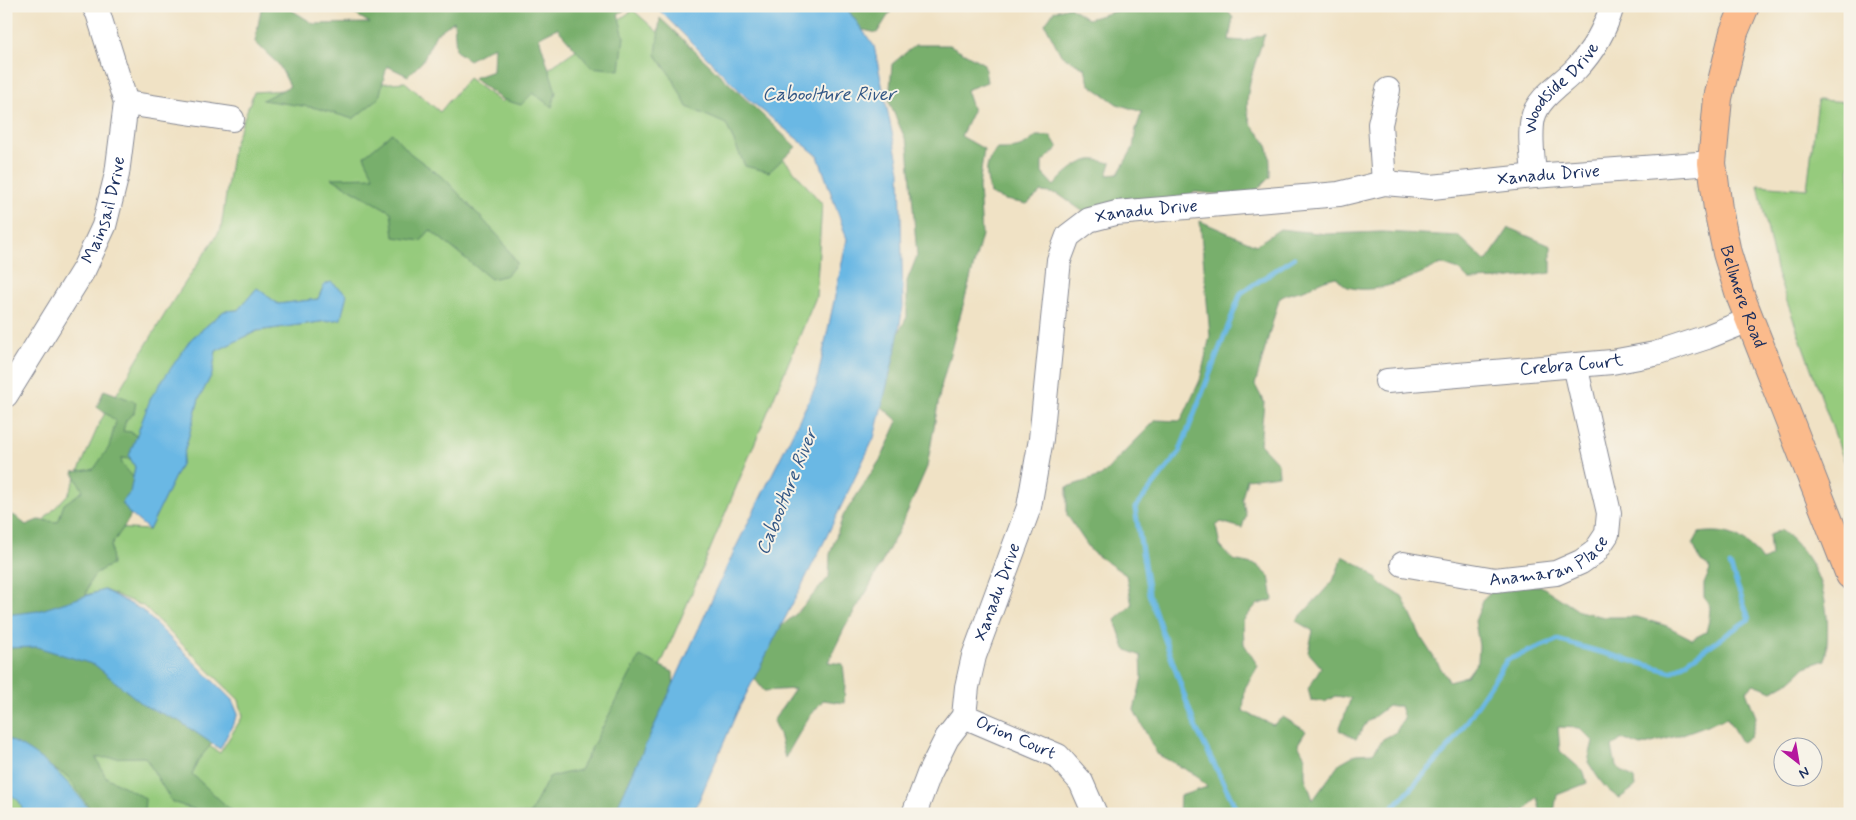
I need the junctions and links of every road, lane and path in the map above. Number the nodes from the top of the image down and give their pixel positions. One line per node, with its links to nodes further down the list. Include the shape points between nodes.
1 (94, 6): 5 (street, Mainsail Drive)
2 (1612, 6): 8 (street, Woodside Drive, via 1604,29 1590,53 1542,102 1533,117)
3 (1745, 6): 7 (main road, Bellmere Road, via 1734,32 1718,98)
4 (1388, 90): 9 (street, via 1380,124)
5 (126, 103): 6 (street); 12 (street, Mainsail Drive, via 117,174 104,226 84,269)
6 (232, 119)
7 (1712, 163): 8 (street, Xanadu Drive); 10 (main road, Bellmere Road, via 1727,253)
8 (1534, 176): 9 (street, Xanadu Drive, via 1432,187)
9 (1384, 183): 16 (street, Xanadu Drive, via 1339,194 1116,213 1089,220 1068,236 1059,260 1041,439 1030,507 974,656)
10 (1749, 320): 11 (street, Crebra Court, via 1655,354); 15 (main road, Bellmere Road)
11 (1576, 365): 13 (street, Crebra Court); 14 (street, Anamaran Place, via 1609,513 1607,534 1595,552 1556,573 1495,580)
12 (10, 380)
13 (1387, 381)
14 (1403, 564)
15 (1850, 575)
16 (964, 716): 17 (street, via 947,738); 18 (street, Orion Court, via 1058,756 1081,782)
17 (914, 814)
18 (1095, 814)

